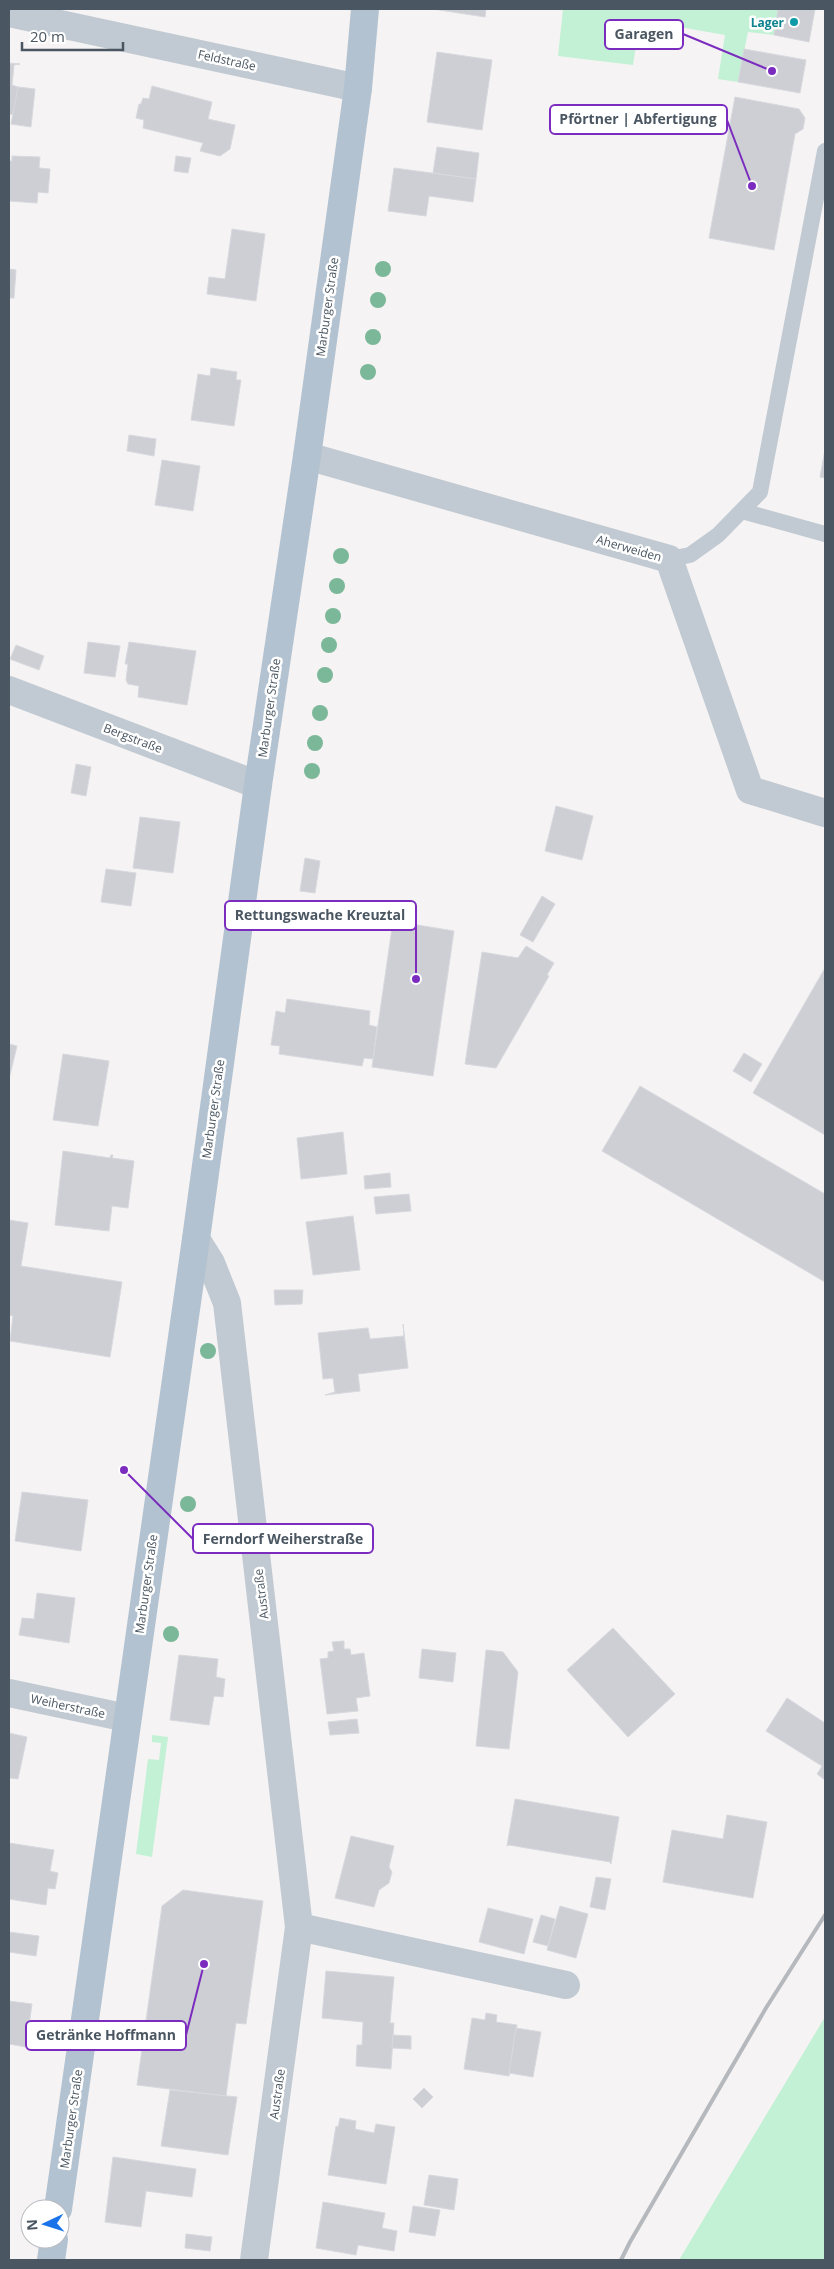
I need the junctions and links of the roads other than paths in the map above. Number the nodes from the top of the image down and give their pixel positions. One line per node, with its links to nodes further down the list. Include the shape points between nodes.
1 (365, 9): 3 (main road, Marburger Straße)
2 (9, 13): 3 (street, Feldstraße)
3 (358, 88): 5 (main road, Marburger Straße)
4 (825, 151): 6 (lane, via 760,492)
5 (307, 456): 8 (street, Aherweiden); 10 (main road, Marburger Straße)
6 (742, 511): 7 (lane); 8 (lane, via 718,535 690,554)
7 (825, 534)
8 (669, 559): 11 (street, Aherweiden, via 750,790)
9 (9, 690): 10 (street, Bergstraße)
10 (258, 785): 12 (main road, Marburger Straße)
11 (825, 812)
12 (196, 1238): 14 (main road, Marburger Straße); 15 (street, Austraße, via 211,1263 227,1303)
13 (9, 1693): 14 (street, Weiherstraße)
14 (127, 1718): 17 (main road, Marburger Straße)
15 (299, 1927): 16 (street); 18 (street, Austraße)
16 (566, 1985)
17 (59, 2199)
18 (254, 2260)

